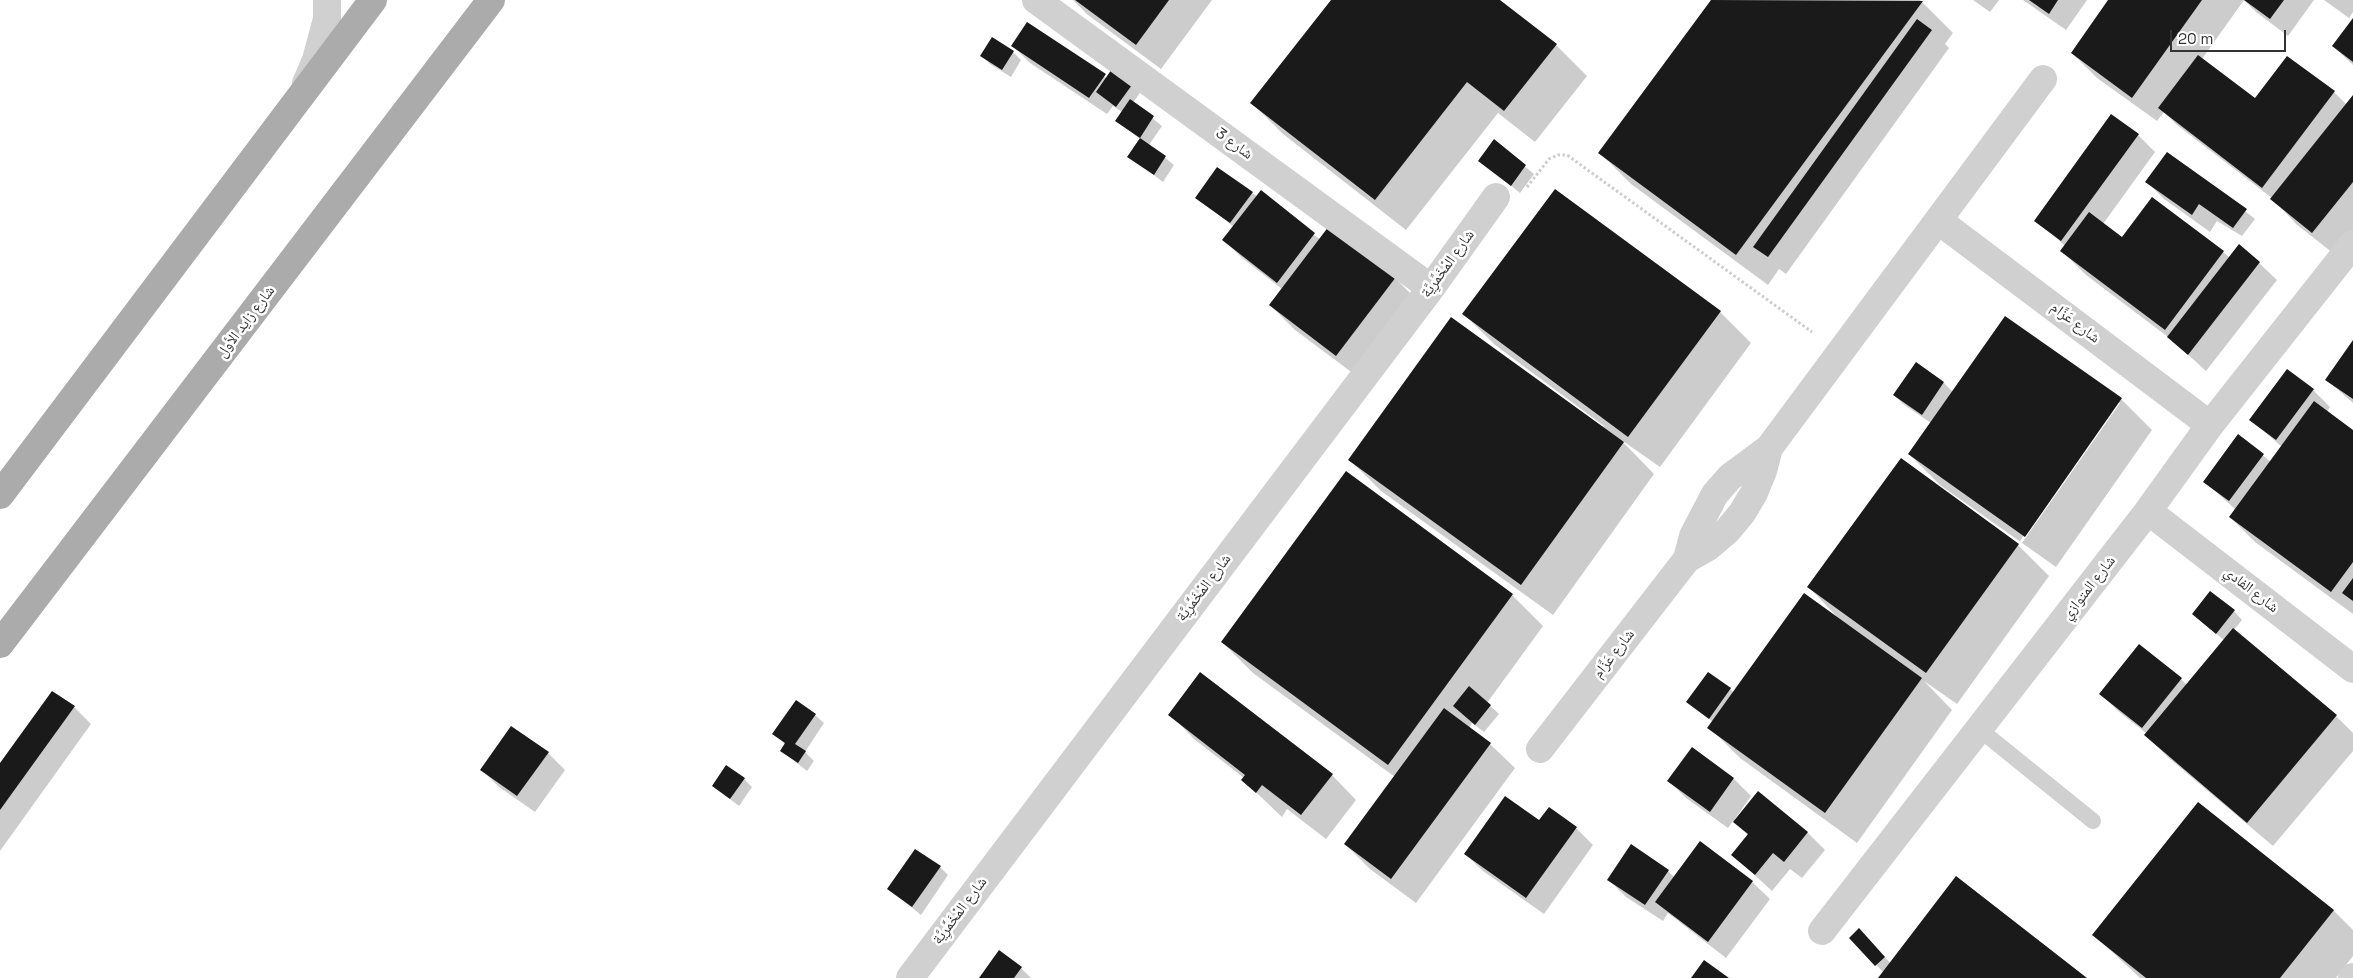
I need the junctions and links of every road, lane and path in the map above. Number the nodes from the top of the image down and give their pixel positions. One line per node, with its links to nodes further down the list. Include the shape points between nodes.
1 (327, 0): 6 (street, via 327,19 316,60)
2 (374, 0): 6 (main road)
3 (491, 0): 16 (main road, شارع زايد الأول)
4 (1036, 0): 11 (street, شارع 3)
5 (2043, 79): 9 (street, شارع عَزَّام)
6 (299, 99): 14 (main road)
7 (1526, 189): 12 (path, via 1549,159 1568,155)
8 (1496, 197): 11 (street, شارع المْخَمَّرِيَّة)
9 (1939, 221): 12 (street, شارع عَزَّام); 13 (street, شارع عَزَّام)
10 (2353, 244): 13 (street, شارع المتوازي)
11 (1431, 288): 22 (street, شارع المْخَمَّرِيَّة)
12 (1840, 353): 19 (street, شارع عَزَّام, via 1769,448 1764,471 1742,513 1714,542 1687,559)
13 (2210, 424): 15 (street, شارع المتوازي)
14 (4, 487)
15 (2148, 511): 17 (street, شارع الفادي); 18 (street, شارع المتوازي)
16 (0, 644)
17 (2353, 669)
18 (1979, 729): 20 (lane); 21 (street, شارع المتوازي)
19 (1540, 749)
20 (2093, 821)
21 (1822, 931)
22 (910, 978)

